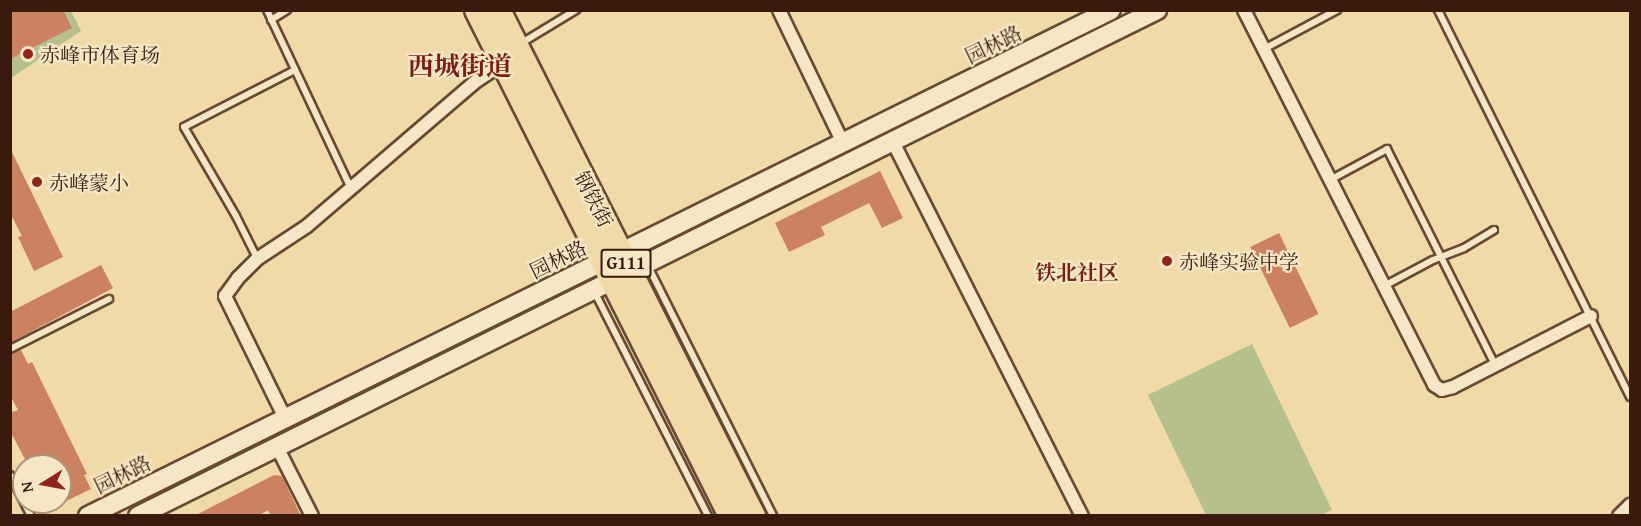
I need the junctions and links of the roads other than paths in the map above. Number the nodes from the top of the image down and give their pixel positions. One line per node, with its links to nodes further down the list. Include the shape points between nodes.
1 (267, 10): 12 (lane)
2 (287, 10): 12 (lane)
3 (476, 10): 15 (highway, 钢铁街)
4 (499, 10): 13 (highway, 钢铁街 / G111)
5 (576, 10): 13 (lane)
6 (779, 10): 18 (street)
7 (1111, 10): 18 (street, 园林路)
8 (1157, 10): 17 (street, 园林路)
9 (1244, 10): 14 (street)
10 (1337, 10): 14 (lane)
11 (1438, 10): 27 (lane)
12 (272, 20): 16 (lane)
13 (517, 46): 24 (highway, 钢铁街 / G111)
14 (1263, 49): 19 (street)
15 (502, 64): 20 (street); 24 (highway, 钢铁街)
16 (295, 70): 20 (lane); 23 (lane, via 184,127)
17 (893, 142): 24 (street, 园林路); 43 (street)
18 (843, 143): 24 (street, 园林路)
19 (1330, 180): 22 (lane, via 1387,149); 25 (street)
20 (350, 186): 23 (street, via 307,226)
21 (1494, 230): 22 (lane)
22 (1441, 257): 25 (lane); 29 (lane)
23 (257, 259): 31 (street, via 225,296)
24 (617, 271): 31 (street, 园林路); 32 (street, 园林路); 39 (lane); 40 (highway, 钢铁街); 41 (highway, 钢铁街 / G111); 42 (lane)
25 (1383, 286): 29 (street, via 1434,385 1442,390 1453,387)
26 (109, 299): 28 (lane)
27 (1591, 316): 29 (street); 30 (lane)
28 (10, 349)
29 (1495, 365)
30 (1630, 397)
31 (285, 418): 36 (street, 园林路)
32 (277, 447): 37 (street, 园林路); 38 (street)
33 (10, 475): 35 (lane)
34 (1630, 505): 44 (street)
35 (30, 516)
36 (88, 516)
37 (138, 516)
38 (312, 516)
39 (708, 516)
40 (730, 516)
41 (754, 516)
42 (773, 516)
43 (1082, 516)
44 (1619, 516)

